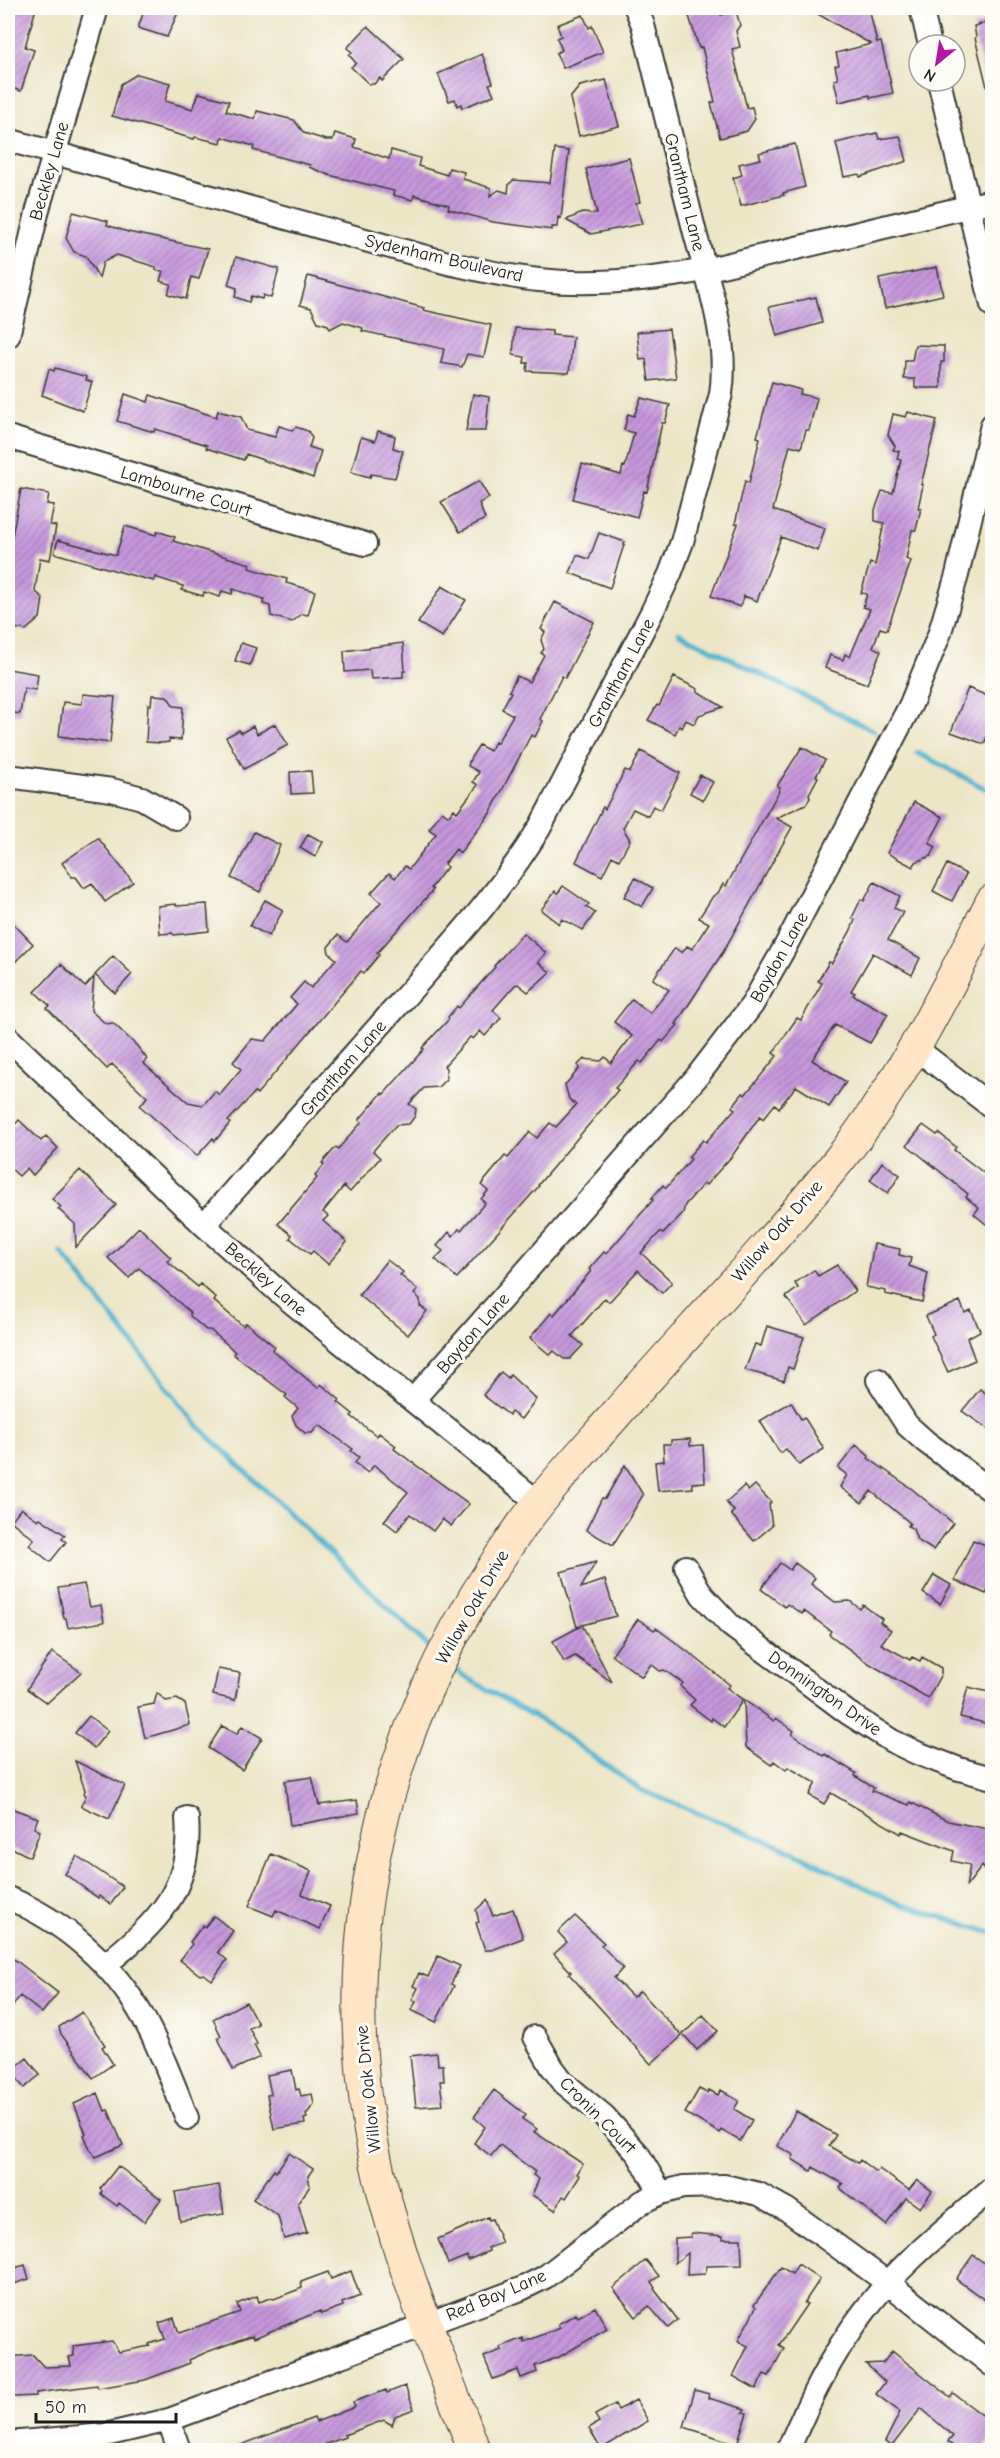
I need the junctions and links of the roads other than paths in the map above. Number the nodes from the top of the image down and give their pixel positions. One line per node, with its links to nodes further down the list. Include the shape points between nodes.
1 (97, 8): 7 (street, Beckley Lane)
2 (636, 8): 10 (street, Grantham Lane)
3 (921, 8): 4 (street)
4 (927, 33)
5 (942, 93): 9 (street)
6 (8, 140): 7 (street, Sydenham Boulevard)
7 (54, 153): 10 (street, Sydenham Boulevard, via 505,276 611,282); 12 (street, Beckley Lane)
8 (993, 201): 9 (street, Sydenham Boulevard)
9 (970, 207): 10 (street, Sydenham Boulevard); 11 (street)
10 (705, 270): 22 (street, Grantham Lane, via 722,342 724,370 682,542 652,612 551,806 501,886)
11 (993, 305)
12 (8, 336)
13 (993, 425): 24 (street, Baydon Lane, via 957,574 939,635 911,704 752,1005 696,1078)
14 (8, 437): 15 (street, Lambourne Court)
15 (365, 544)
16 (8, 776): 17 (street, via 112,790 142,798)
17 (176, 818)
18 (993, 901): 20 (street, Willow Oak Drive)
19 (8, 1038): 22 (street, Beckley Lane)
20 (914, 1047): 21 (street); 26 (street, Willow Oak Drive, via 886,1094 833,1167)
21 (993, 1107)
22 (204, 1225): 24 (street, Beckley Lane, via 279,1292)
23 (878, 1380): 25 (street, via 907,1425)
24 (413, 1400): 26 (street, Beckley Lane)
25 (993, 1491)
26 (539, 1503): 37 (street, Willow Oak Drive, via 469,1604 418,1706 392,1779 369,1885 360,1992 365,2096 376,2163)
27 (686, 1567): 28 (street, Donnington Drive, via 702,1595 730,1625 848,1713 917,1753)
28 (993, 1778)
29 (187, 1818): 31 (street, via 188,1852 170,1900 142,1934)
30 (8, 1898): 31 (street, via 52,1920)
31 (105, 1965): 33 (street, via 142,2015)
32 (535, 2037): 35 (street, Cronin Court, via 564,2083 604,2116 638,2154)
33 (187, 2118)
34 (993, 2188): 36 (street)
35 (661, 2193): 36 (street, Red Bay Lane, via 683,2187 724,2186 759,2194); 37 (street, Red Bay Lane, via 642,2202 545,2277)
36 (888, 2283): 38 (street, Red Bay Lane); 43 (street, via 836,2354)
37 (426, 2324): 39 (street, Red Bay Lane); 42 (street, Willow Oak Drive)
38 (993, 2365)
39 (169, 2420): 40 (street, Red Bay Lane, via 105,2434); 41 (street)
40 (8, 2443)
41 (179, 2451)
42 (474, 2451)
43 (788, 2451)

